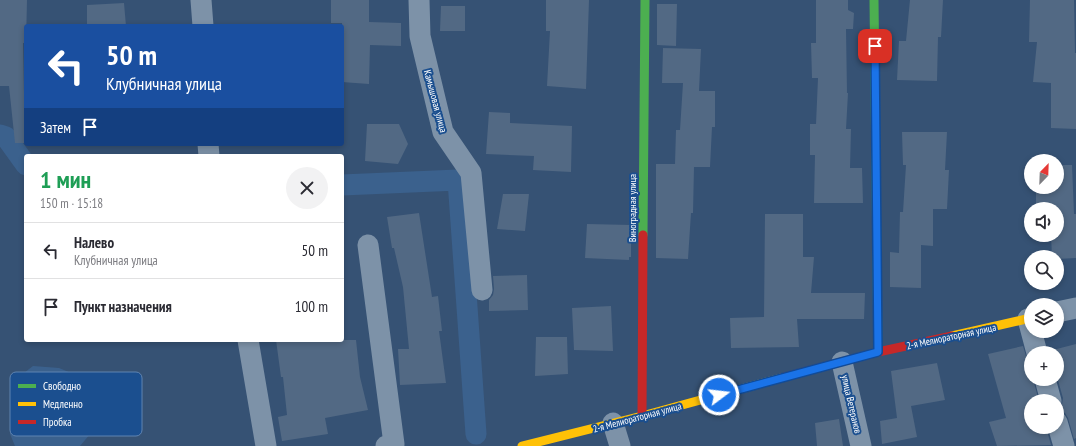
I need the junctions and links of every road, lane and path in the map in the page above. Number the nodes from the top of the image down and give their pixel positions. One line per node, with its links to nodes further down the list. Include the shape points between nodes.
1 (202, 0): 5 (street)
2 (419, 0): 7 (street, Камышовая улица, via 420,36 443,132 471,173)
3 (645, 0): 14 (street, Виноградная улица)
4 (874, 0): 12 (street)
5 (203, 24)
6 (368, 245): 17 (street)
7 (482, 290)
8 (1076, 308): 9 (street)
9 (1064, 311)
10 (1024, 320): 12 (street, 2-я Мелиораторная улица)
11 (248, 342): 18 (street)
12 (878, 352): 13 (street, 2-я Мелиораторная улица)
13 (842, 362): 14 (street, 2-я Мелиораторная улица); 21 (street, улица Ветеранов)
14 (642, 416): 15 (street, 2-я Мелиораторная улица)
15 (613, 423): 19 (street, 2-я Мелиораторная улица); 20 (street)
16 (1060, 434): 22 (street)
17 (392, 445)
18 (266, 446)
19 (522, 446)
20 (620, 446)
21 (861, 446)
22 (1064, 446)

